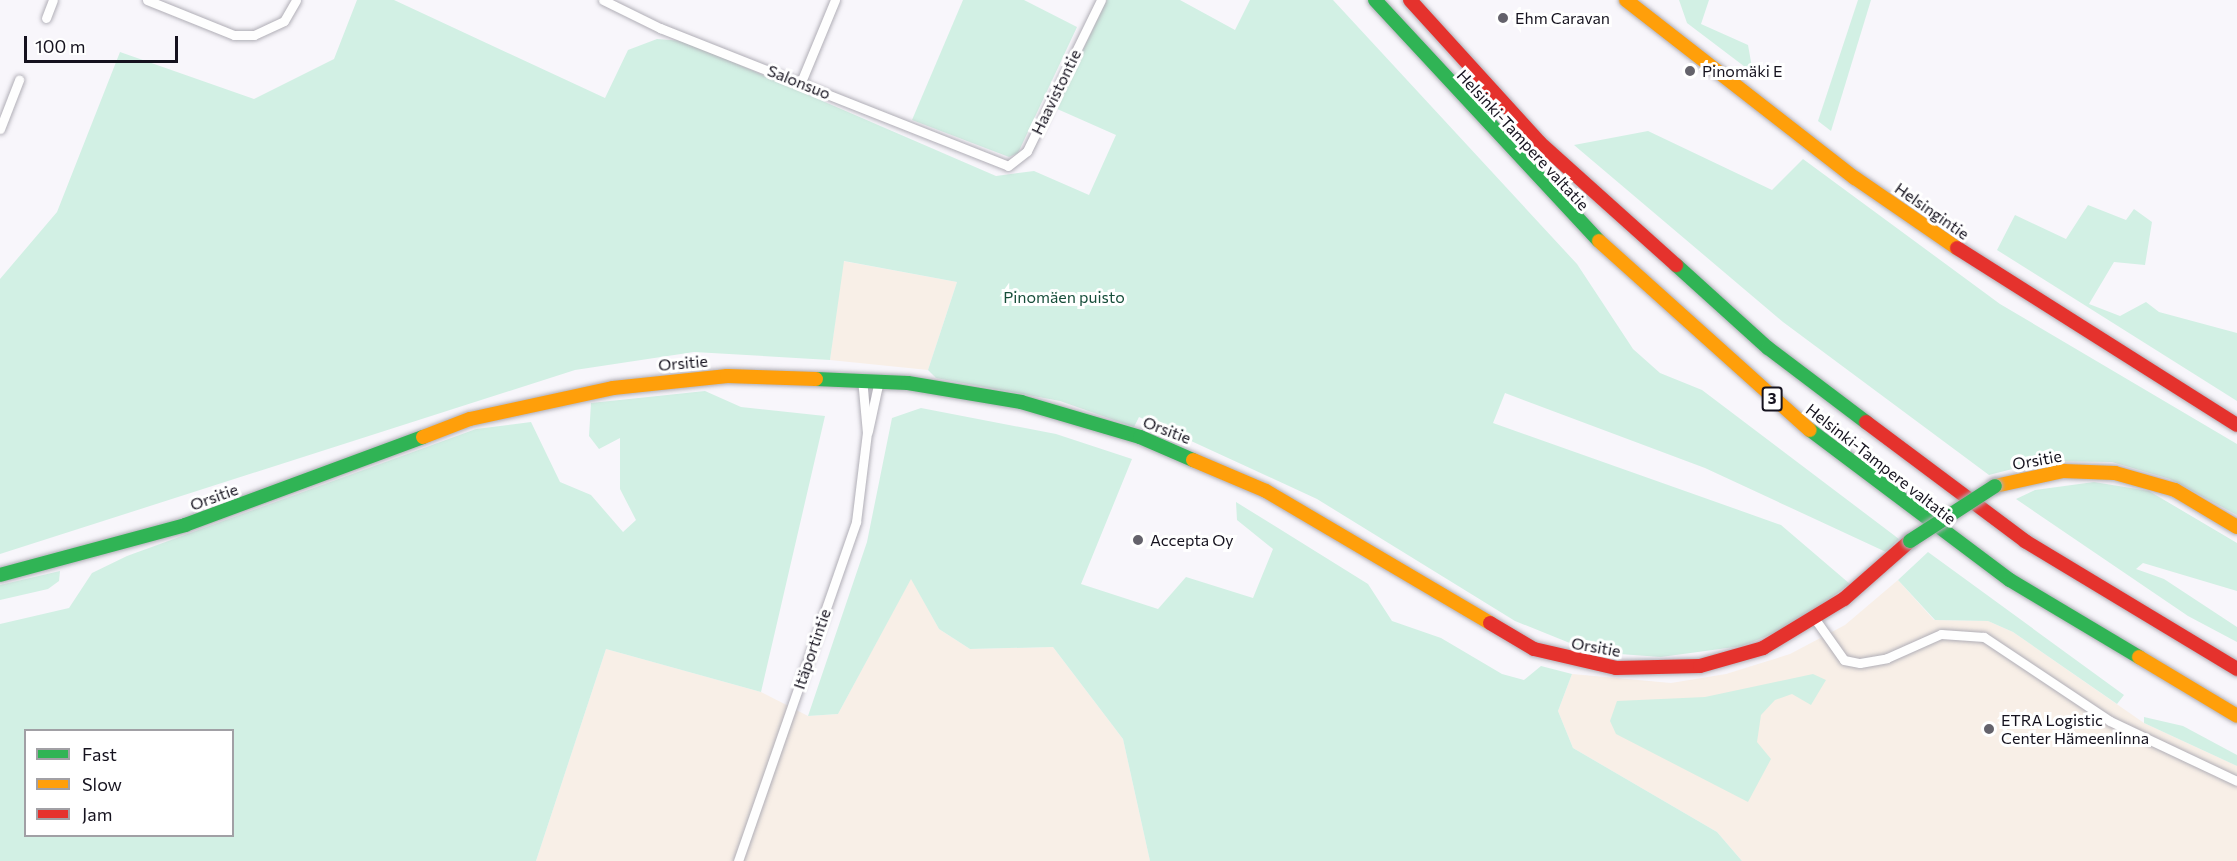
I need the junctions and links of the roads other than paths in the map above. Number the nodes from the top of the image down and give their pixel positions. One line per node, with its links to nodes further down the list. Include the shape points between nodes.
1 (53, 0): 10 (street)
2 (147, 0): 3 (street, via 239,35 284,21)
3 (296, 0)
4 (603, 0): 12 (street, Salonsuo, via 660,28)
5 (835, 0): 12 (street)
6 (1101, 0): 14 (street, Haavistontie, via 1027,151 1018,161)
7 (1375, 0): 23 (main road, Helsinki-Tampere valtatie / 3, via 1581,226 1807,428 2010,580)
8 (1410, 0): 22 (main road, Helsinki-Tampere valtatie / 3, via 1548,151 1695,288 1793,369 2059,564)
9 (1627, 0): 17 (main road, Helsingintie, via 1874,191 2026,295)
10 (46, 18)
11 (19, 80): 13 (street)
12 (801, 82): 14 (street, Salonsuo)
13 (0, 129)
14 (996, 165)
15 (862, 378): 16 (main road, Orsitie); 18 (street, Itäportintie); 20 (main road, Orsitie, via 693,378 545,401 440,429 121,546)
16 (879, 380): 18 (street, Itäportintie); 21 (main road, Orsitie, via 1021,402 1213,465 1329,525 1502,632 1573,661 1616,668 1700,666 1762,648)
17 (2237, 425)
18 (867, 434): 25 (street, Itäportintie, via 856,522)
19 (2237, 527): 21 (main road, Orsitie, bridge, via 2175,490 2115,473 2063,471 1995,486 1949,511)
20 (0, 575)
21 (1815, 619): 24 (street, via 1844,660 1860,663 1887,658 1941,634 1984,637 2110,721)
22 (2237, 669)
23 (2237, 716)
24 (2237, 781)
25 (738, 861)

